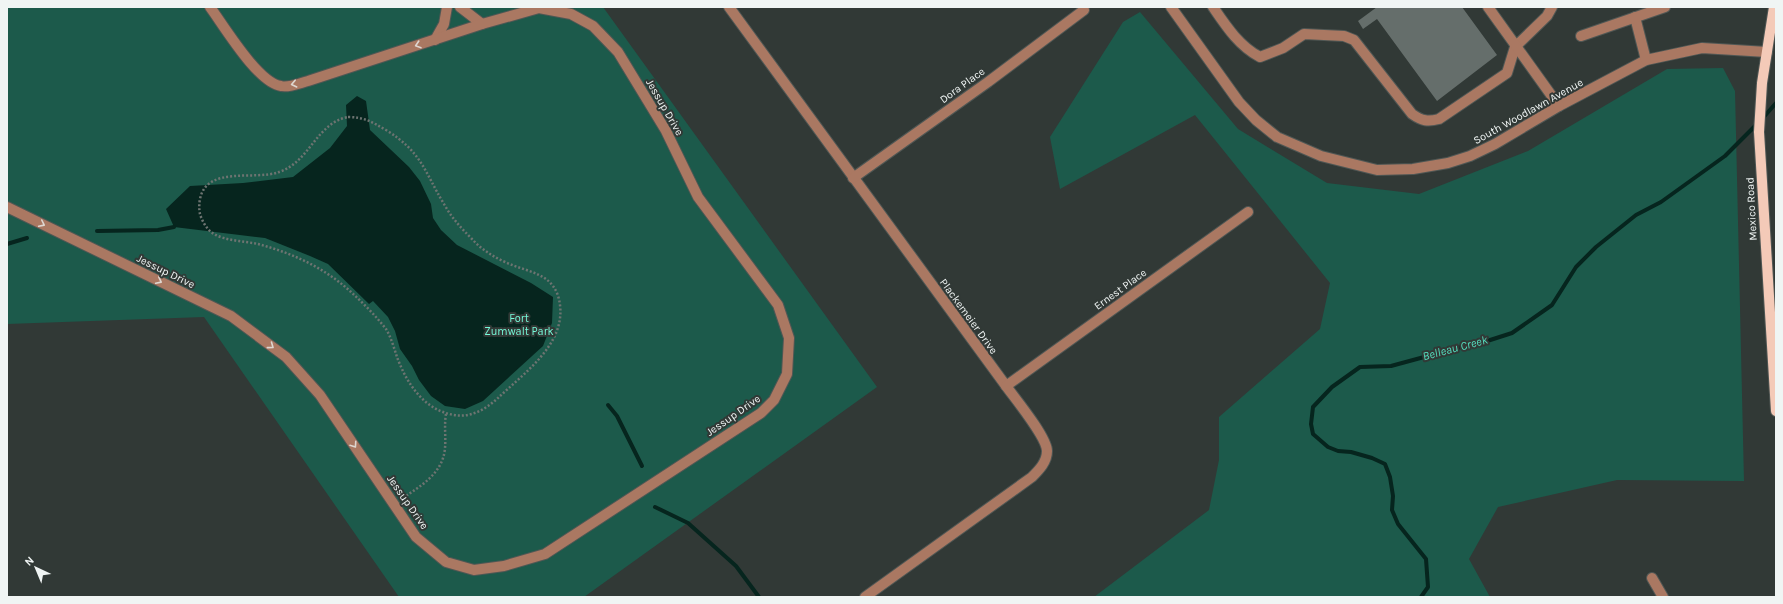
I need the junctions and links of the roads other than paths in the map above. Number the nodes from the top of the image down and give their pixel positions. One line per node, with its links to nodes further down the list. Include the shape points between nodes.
1 (210, 7): 17 (street, Jessup Drive, one-way to 1, via 283,87 273,84 256,70)
2 (447, 7): 17 (street, via 444,24)
3 (460, 7): 15 (street)
4 (729, 7): 22 (street, Plackemeier Drive)
5 (1171, 7): 21 (street, South Woodlawn Avenue, via 1239,102 1256,120 1277,137 1321,156 1378,170 1413,169 1448,163 1495,144)
6 (1213, 7): 18 (street, via 1226,27 1248,51 1260,57 1283,48 1304,34 1344,36 1354,40 1412,114 1420,120 1430,122 1439,119 1507,73)
7 (1488, 7): 18 (street)
8 (1552, 7): 18 (street, via 1547,16)
9 (1664, 7): 11 (street)
10 (1774, 7): 19 (main road, Mexico Road)
11 (1649, 9): 14 (street)
12 (1084, 10): 22 (street, Dora Place)
13 (573, 11): 15 (street, Jessup Drive, via 539,8); 23 (street, Jessup Drive, one-way to 13, via 231,316 286,357 320,395 416,537 446,562 474,570 504,566 545,554 761,413 774,400 787,374 789,338 778,305 698,197 666,131 618,52 593,26)
14 (1635, 17): 16 (street); 20 (street)
15 (482, 24): 17 (street, Jessup Drive)
16 (1581, 36)
17 (435, 40)
18 (1515, 47): 21 (street)
19 (1767, 52): 20 (street, South Woodlawn Avenue, via 1702,48); 26 (main road, Mexico Road, via 1760,103 1761,164)
20 (1646, 60): 21 (street, South Woodlawn Avenue)
21 (1559, 106)
22 (853, 178): 25 (street, Plackemeier Drive)
23 (7, 207)
24 (1248, 212): 25 (street, Ernest Place)
25 (1006, 386): 29 (street, Plackemeier Drive, via 1043,439 1047,449 1046,460 1039,470 1010,493)
26 (1775, 390): 27 (main road, Mexico Road)
27 (1776, 411)
28 (1652, 578): 30 (street)
29 (865, 597)
30 (1663, 597)

